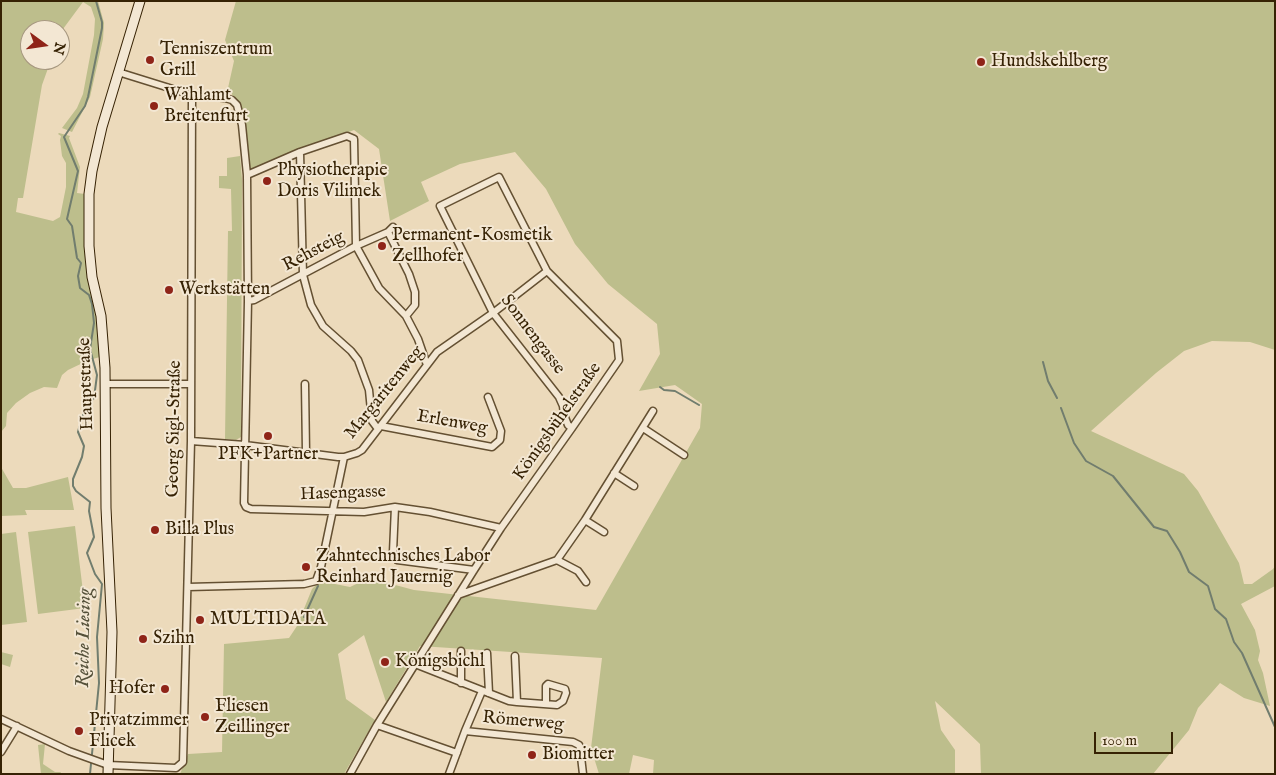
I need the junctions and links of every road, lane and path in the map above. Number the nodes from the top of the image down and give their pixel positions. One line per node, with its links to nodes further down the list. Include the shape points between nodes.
1 (140, 1): 2 (main road, Hauptstraße)
2 (118, 72): 3 (street); 16 (main road, Hauptstraße, via 95,155 89,194 89,246 101,316)
3 (192, 95): 5 (street, via 225,98 236,105 242,125); 17 (street, Georg Sigl-Straße)
4 (300, 152): 5 (street); 9 (street, via 347,136 354,139); 11 (street)
5 (247, 175): 12 (street)
6 (499, 177): 10 (street, Königsbühelstraße); 13 (street, Sonnengasse, via 440,206)
7 (393, 227): 8 (street, Rehsteig)
8 (388, 232): 9 (street, Rehsteig); 14 (street, via 415,292 415,305)
9 (356, 246): 11 (street, Rehsteig); 14 (street, via 379,288)
10 (547, 270): 13 (street, Margaritenweg); 22 (street, Königsbühelstraße, via 617,341 619,360)
11 (303, 275): 12 (street, Rehsteig); 21 (street, via 320,323 351,351 361,365 369,390 372,421)
12 (248, 301): 25 (street)
13 (493, 313): 15 (street, Margaritenweg, via 437,352); 22 (street, Sonnengasse, via 559,397 568,425)
14 (406, 316): 15 (street)
15 (427, 365): 21 (street, Margaritenweg)
16 (105, 384): 17 (street); 55 (main road, Hauptstraße, via 112,632)
17 (191, 384): 24 (street, Georg Sigl-Straße)
18 (305, 384): 26 (street)
19 (488, 397): 21 (street, Erlenweg, via 501,431 500,440 492,447)
20 (653, 411): 23 (street)
21 (380, 427): 28 (street, Margaritenweg, via 362,450)
22 (572, 428): 34 (street, Königsbühelstraße)
23 (643, 428): 27 (street); 29 (street)
24 (192, 441): 25 (street, Margaritenweg); 39 (street, Georg Sigl-Straße)
25 (245, 445): 26 (street, Margaritenweg); 32 (street, Hasengasse, via 246,507)
26 (306, 452): 28 (street, Margaritenweg)
27 (684, 455)
28 (344, 457): 32 (street)
29 (614, 473): 30 (street); 33 (street)
30 (634, 486)
31 (395, 507): 32 (street, Hasengasse, via 364,512); 34 (street, Hasengasse); 37 (street, via 393,552 397,560)
32 (332, 511): 39 (street, via 319,577 312,583)
33 (585, 520): 35 (street); 36 (street)
34 (501, 528): 37 (street, Königsbühelstraße)
35 (604, 532)
36 (557, 560): 38 (street, via 578,572); 40 (street)
37 (474, 570): 40 (street, Königsbühelstraße)
38 (586, 582)
39 (188, 587): 55 (street, Georg Sigl-Straße, via 183,762 176,768)
40 (458, 595): 44 (street, Königsbühelstraße)
41 (461, 651): 45 (street)
42 (487, 653): 46 (street)
43 (515, 656): 47 (street)
44 (415, 664): 45 (street); 50 (street, Königsbühelstraße)
45 (462, 683): 46 (street)
46 (485, 692): 47 (street); 52 (street)
47 (517, 702): 48 (street)
48 (546, 704)
49 (1, 719): 51 (street, Georg Sigl-Straße)
50 (377, 725): 54 (street); 56 (street, Königsbühelstraße)
51 (16, 726): 53 (street); 55 (street, Georg Sigl-Straße)
52 (465, 731): 54 (street); 58 (street, Römerweg, via 573,742 579,745)
53 (1, 752)
54 (457, 753): 57 (street)
55 (108, 769)
56 (350, 774)
57 (449, 774)
58 (584, 774)

